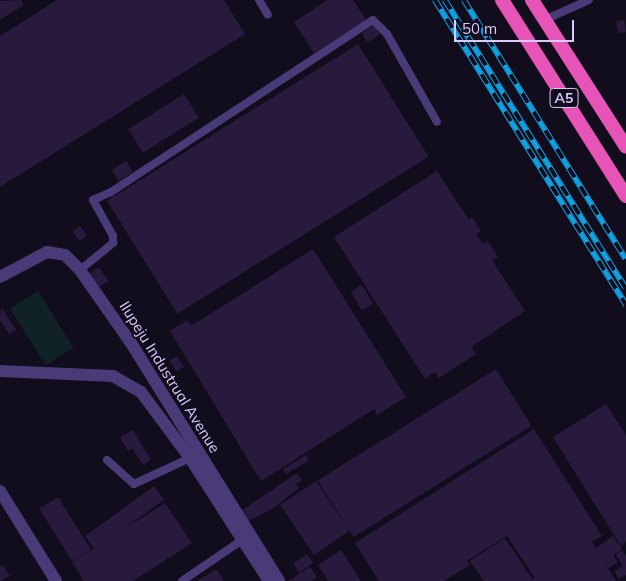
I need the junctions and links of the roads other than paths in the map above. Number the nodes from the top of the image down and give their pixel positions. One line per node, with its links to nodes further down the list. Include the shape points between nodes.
1 (259, 0): 5 (lane)
2 (502, 0): 9 (highway, A5)
3 (532, 0): 6 (highway, A5)
4 (589, 0): 6 (lane)
5 (268, 15)
6 (544, 20): 8 (highway, A5)
7 (437, 122): 10 (lane, via 387,34 373,20 111,192 93,200 113,236 113,243)
8 (626, 147)
9 (626, 196)
10 (80, 270): 11 (street, Ilupeju Industrual Avenue, via 65,255 46,252); 20 (street, Ilupeju Industrual Avenue, via 131,342)
11 (0, 277)
12 (0, 371): 13 (street, Ilupeju Industrual Avenue, via 113,376 141,392)
13 (190, 458): 14 (lane, via 134,484); 16 (street, Ilupeju Industrual Avenue)
14 (106, 460)
15 (0, 491): 17 (street)
16 (242, 540): 18 (lane); 19 (street, Ilupeju Industrual Avenue)
17 (56, 581)
18 (182, 581)
19 (268, 581)
20 (279, 581)

